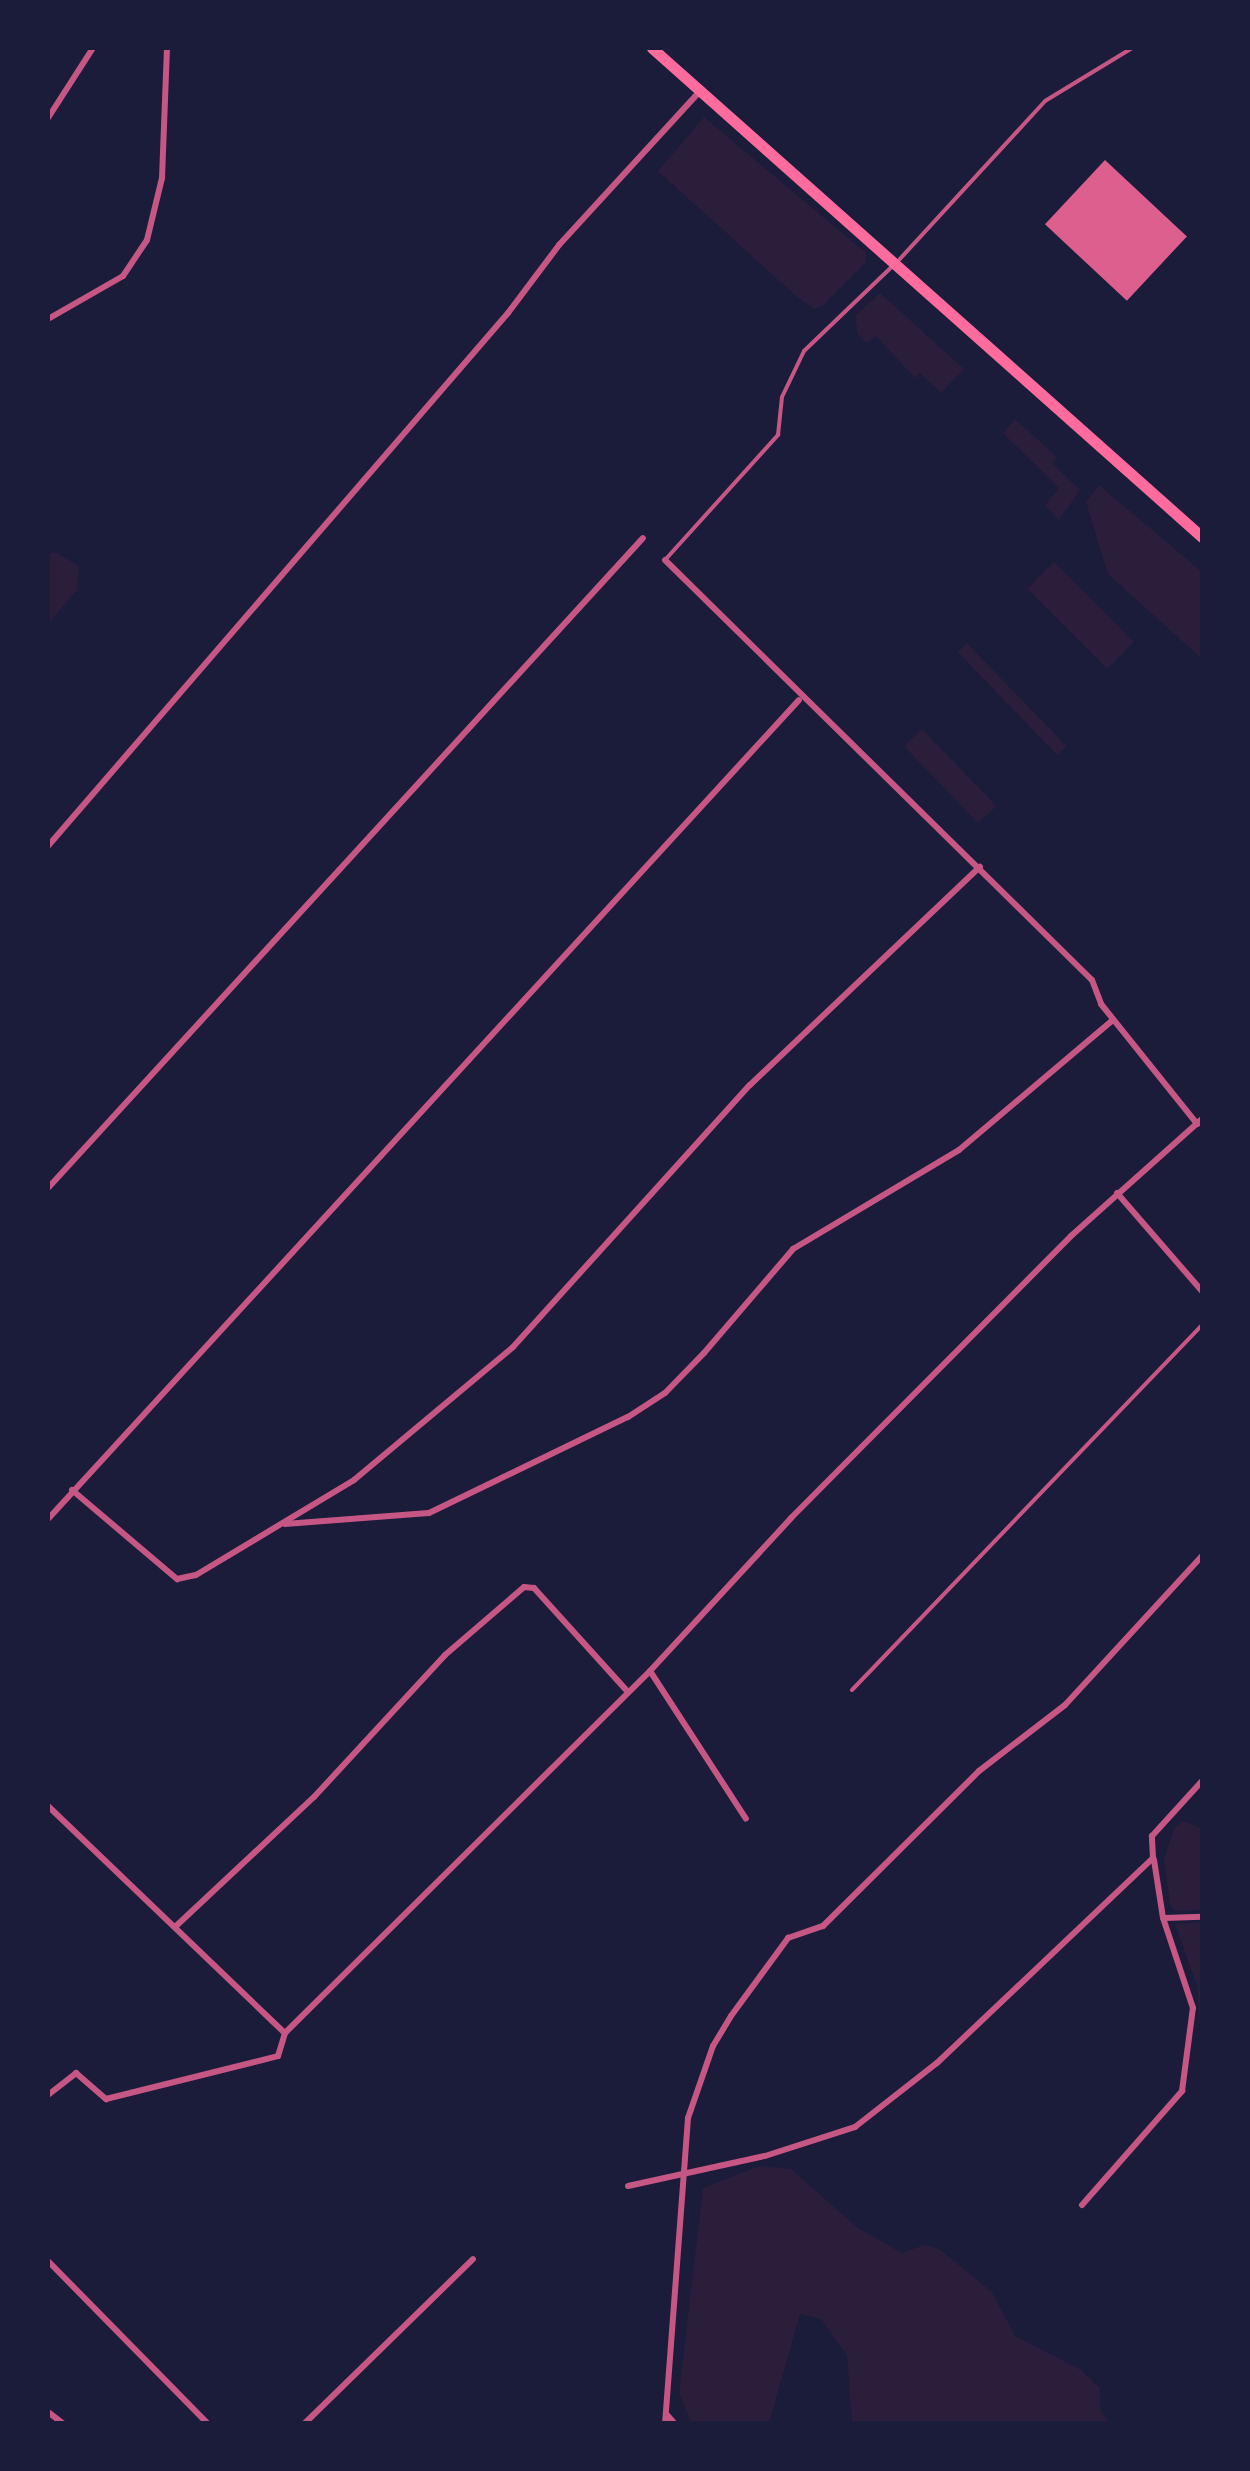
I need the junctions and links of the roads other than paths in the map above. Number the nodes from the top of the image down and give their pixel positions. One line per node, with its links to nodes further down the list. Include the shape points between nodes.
1 (93, 48): 6 (street)
2 (168, 48): 8 (street, via 162,178 147,240 123,276)
3 (652, 48): 5 (main road)
4 (1132, 48): 7 (lane, via 1045,101)
5 (700, 92): 7 (main road); 13 (street, via 559,245 508,314)
6 (48, 118)
7 (898, 261): 9 (main road); 11 (lane, via 804,352 782,397 778,435)
8 (48, 319)
9 (1202, 537)
10 (643, 538): 17 (street)
11 (664, 560): 12 (street)
12 (800, 700): 14 (street); 21 (street)
13 (48, 846)
14 (980, 866): 15 (street, via 1092,980); 23 (street, via 750,1085 513,1348 391,1454)
15 (1113, 1020): 16 (street); 23 (street, via 959,1150 793,1250 665,1393 628,1417 429,1513)
16 (1200, 1121): 18 (street)
17 (48, 1188)
18 (1117, 1193): 19 (street); 25 (street, via 791,1518)
19 (1202, 1291)
20 (1202, 1325): 26 (lane)
21 (72, 1490): 22 (street); 23 (street, via 177,1580)
22 (48, 1520)
23 (278, 1525)
24 (1202, 1556): 37 (street, via 1065,1705 980,1771 822,1926 788,1938 713,2046 692,2097)
25 (650, 1671): 27 (street); 30 (street)
26 (852, 1690)
27 (627, 1691): 34 (street, via 534,1588 524,1587 445,1656 314,1797); 35 (street)
28 (1202, 1781): 31 (street, via 1152,1836)
29 (48, 1806): 34 (street)
30 (746, 1819)
31 (1154, 1858): 33 (street); 37 (street, via 937,2063 855,2127)
32 (1202, 1917): 33 (street)
33 (1163, 1918): 39 (street, via 1193,2008 1182,2092)
34 (174, 1927): 35 (street)
35 (286, 2033): 36 (street, via 268,2062 106,2099 76,2074)
36 (48, 2094)
37 (683, 2174): 38 (street); 43 (street)
38 (628, 2186)
39 (1082, 2205)
40 (473, 2259): 46 (street)
41 (48, 2261): 45 (street)
42 (48, 2412): 44 (street)
43 (666, 2420): 47 (street)
44 (64, 2424)
45 (208, 2424)
46 (304, 2424)
47 (676, 2424)

